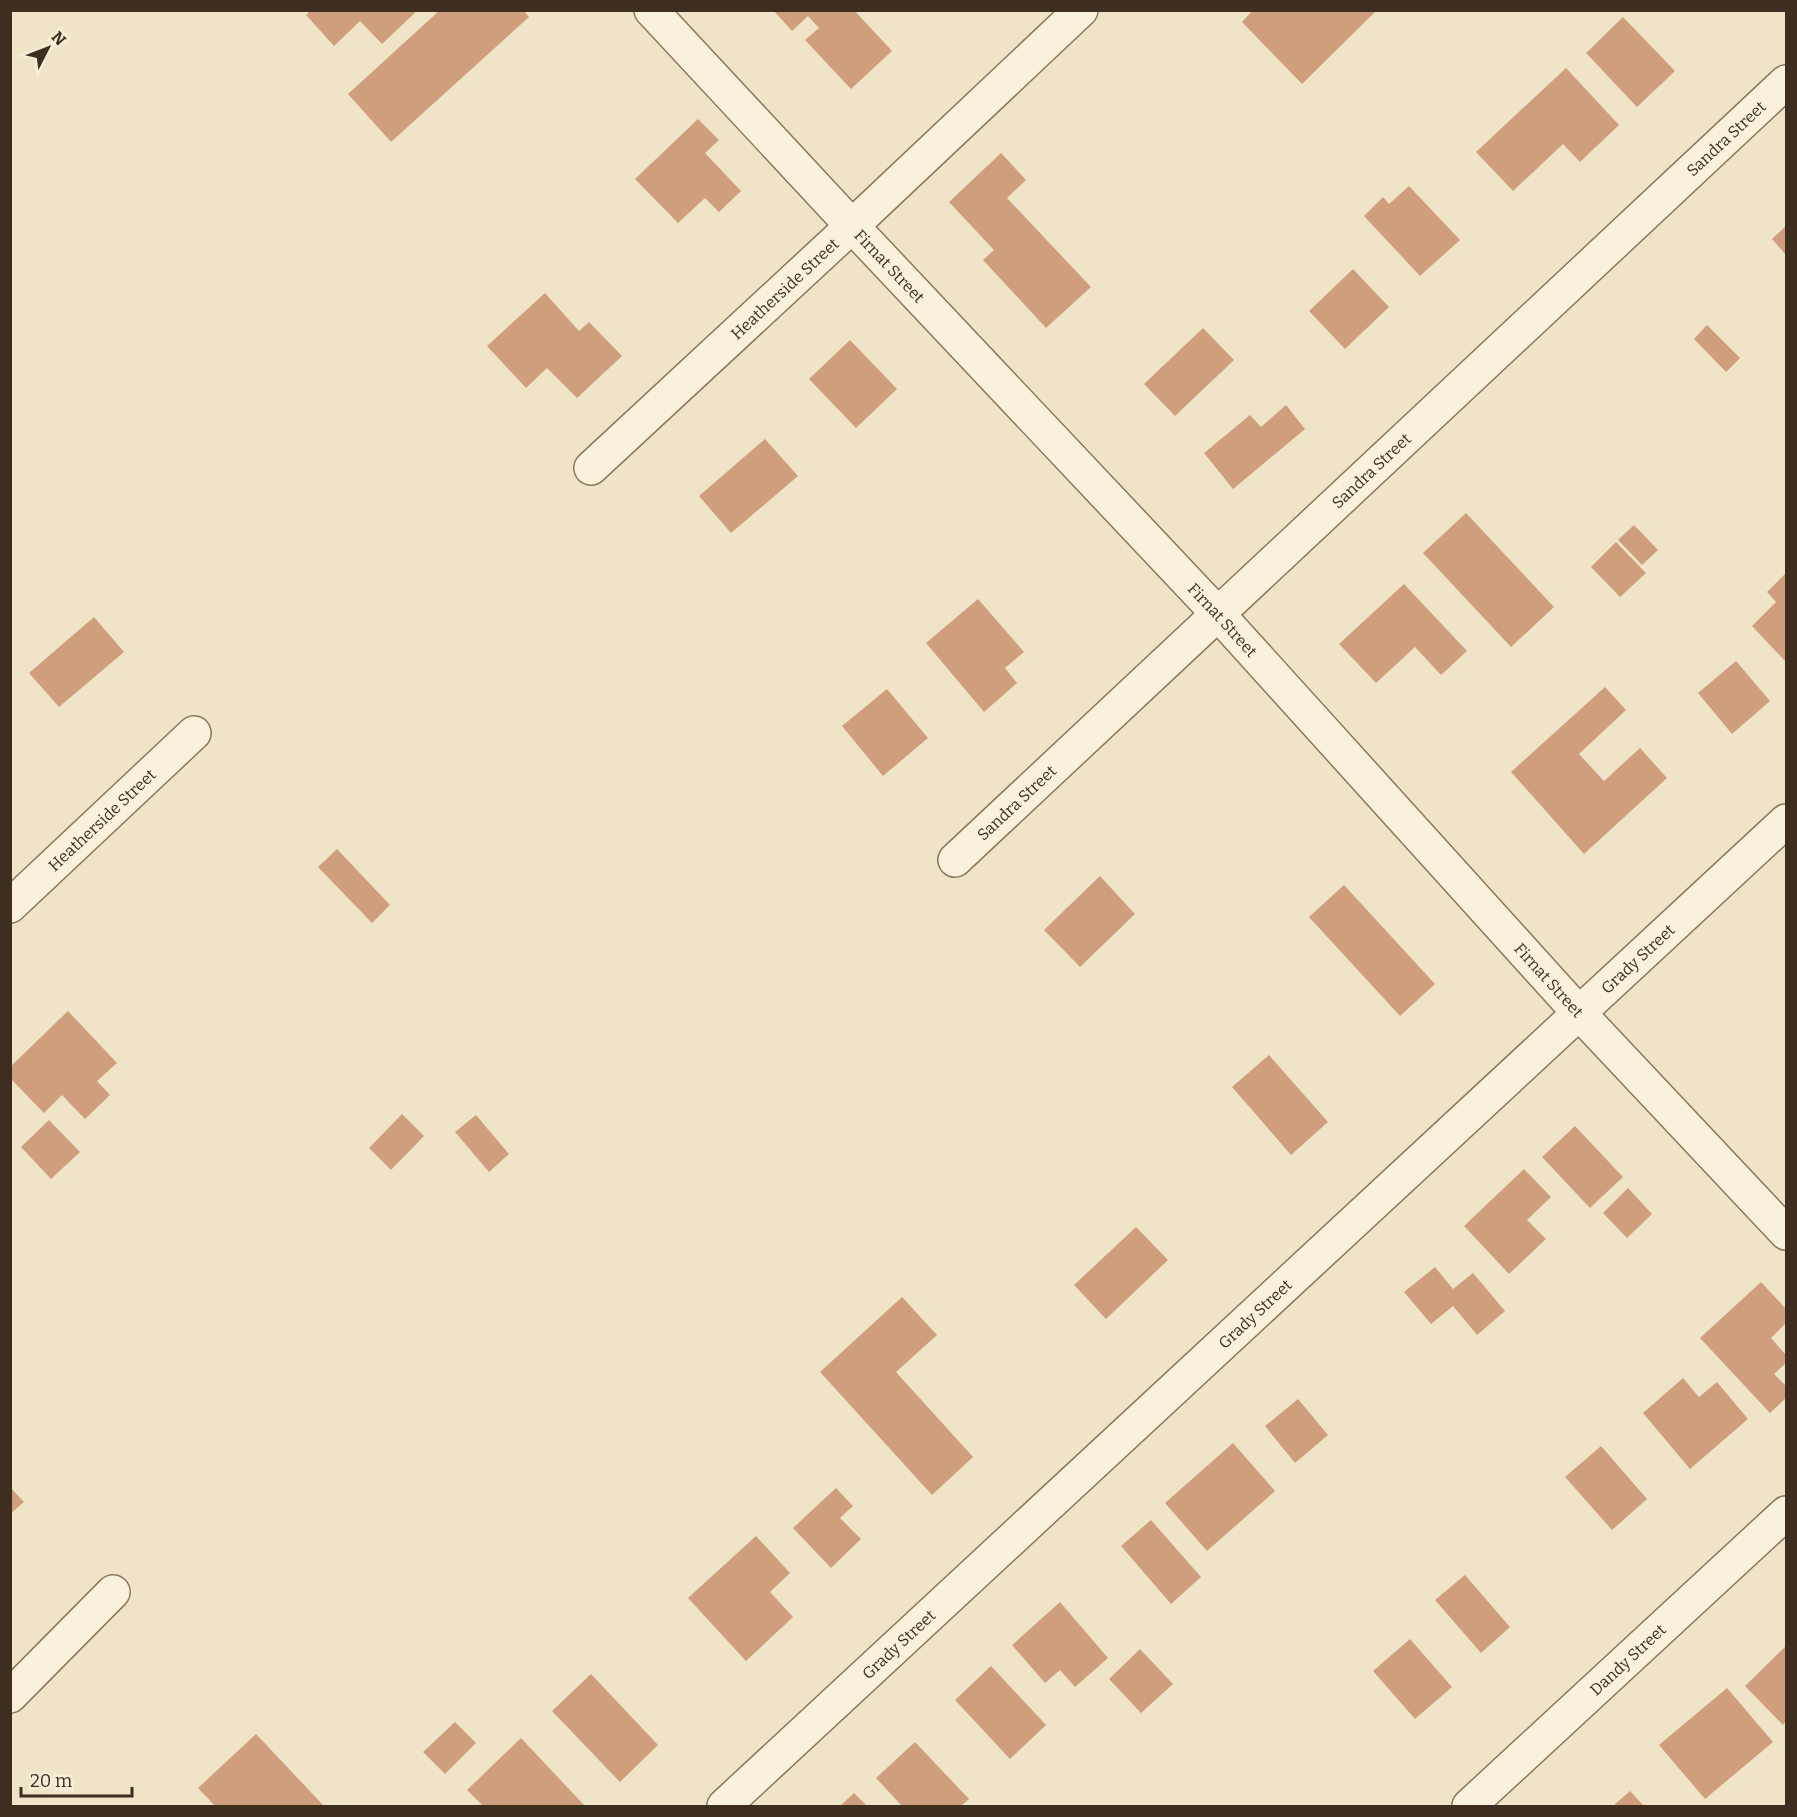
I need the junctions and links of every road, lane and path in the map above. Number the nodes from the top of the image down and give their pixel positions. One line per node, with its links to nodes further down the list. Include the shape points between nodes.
1 (651, 10): 4 (street, Firnat Street)
2 (1081, 10): 4 (street, Heatherside Street)
3 (1786, 82): 6 (street, Sandra Street)
4 (852, 226): 5 (street, Heatherside Street); 6 (street, Firnat Street)
5 (591, 468)
6 (1218, 614): 9 (street, Sandra Street); 11 (street, Firnat Street)
7 (194, 733): 10 (street, Heatherside Street)
8 (1786, 821): 11 (street, Grady Street)
9 (955, 860)
10 (10, 906)
11 (1580, 1014): 12 (street, Firnat Street); 16 (street, Grady Street)
12 (1786, 1233)
13 (1786, 1513): 17 (street, Dandy Street)
14 (113, 1592): 15 (street)
15 (10, 1696)
16 (724, 1806)
17 (1469, 1806)

